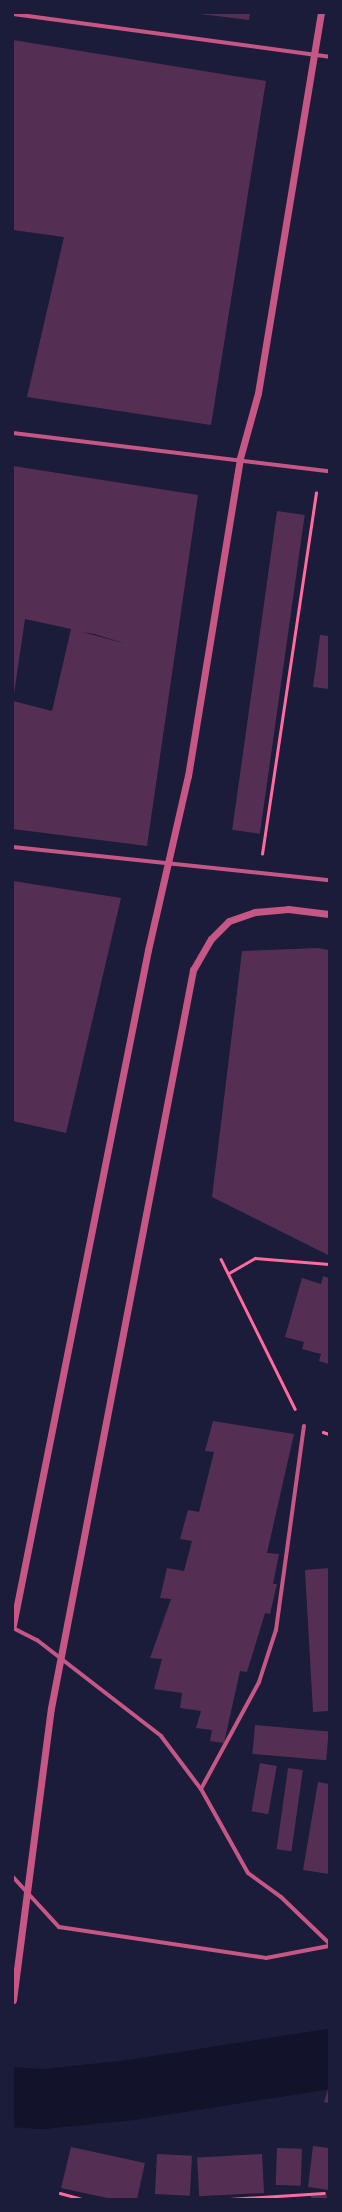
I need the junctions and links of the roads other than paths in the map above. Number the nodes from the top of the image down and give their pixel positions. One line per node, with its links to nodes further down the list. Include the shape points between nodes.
1 (321, 13): 3 (street)
2 (13, 14): 3 (street)
3 (314, 55): 4 (street); 6 (street, via 258,393)
4 (329, 57)
5 (13, 433): 6 (street)
6 (240, 458): 7 (street); 9 (street, via 188,776)
7 (329, 471)
8 (13, 847): 9 (street)
9 (168, 865): 10 (street); 13 (street, via 148,950)
10 (329, 880)
11 (329, 914): 18 (street, via 288,909 255,912 229,921 211,939 193,970 157,1145 51,1708)
12 (304, 1426): 15 (street, via 276,1630 259,1682)
13 (13, 1625)
14 (13, 1628): 15 (street, via 37,1640 161,1736)
15 (201, 1789): 17 (street, via 248,1873 281,1897)
16 (13, 1877): 17 (street, via 59,1927 266,1958)
17 (329, 1945)
18 (13, 2000)

